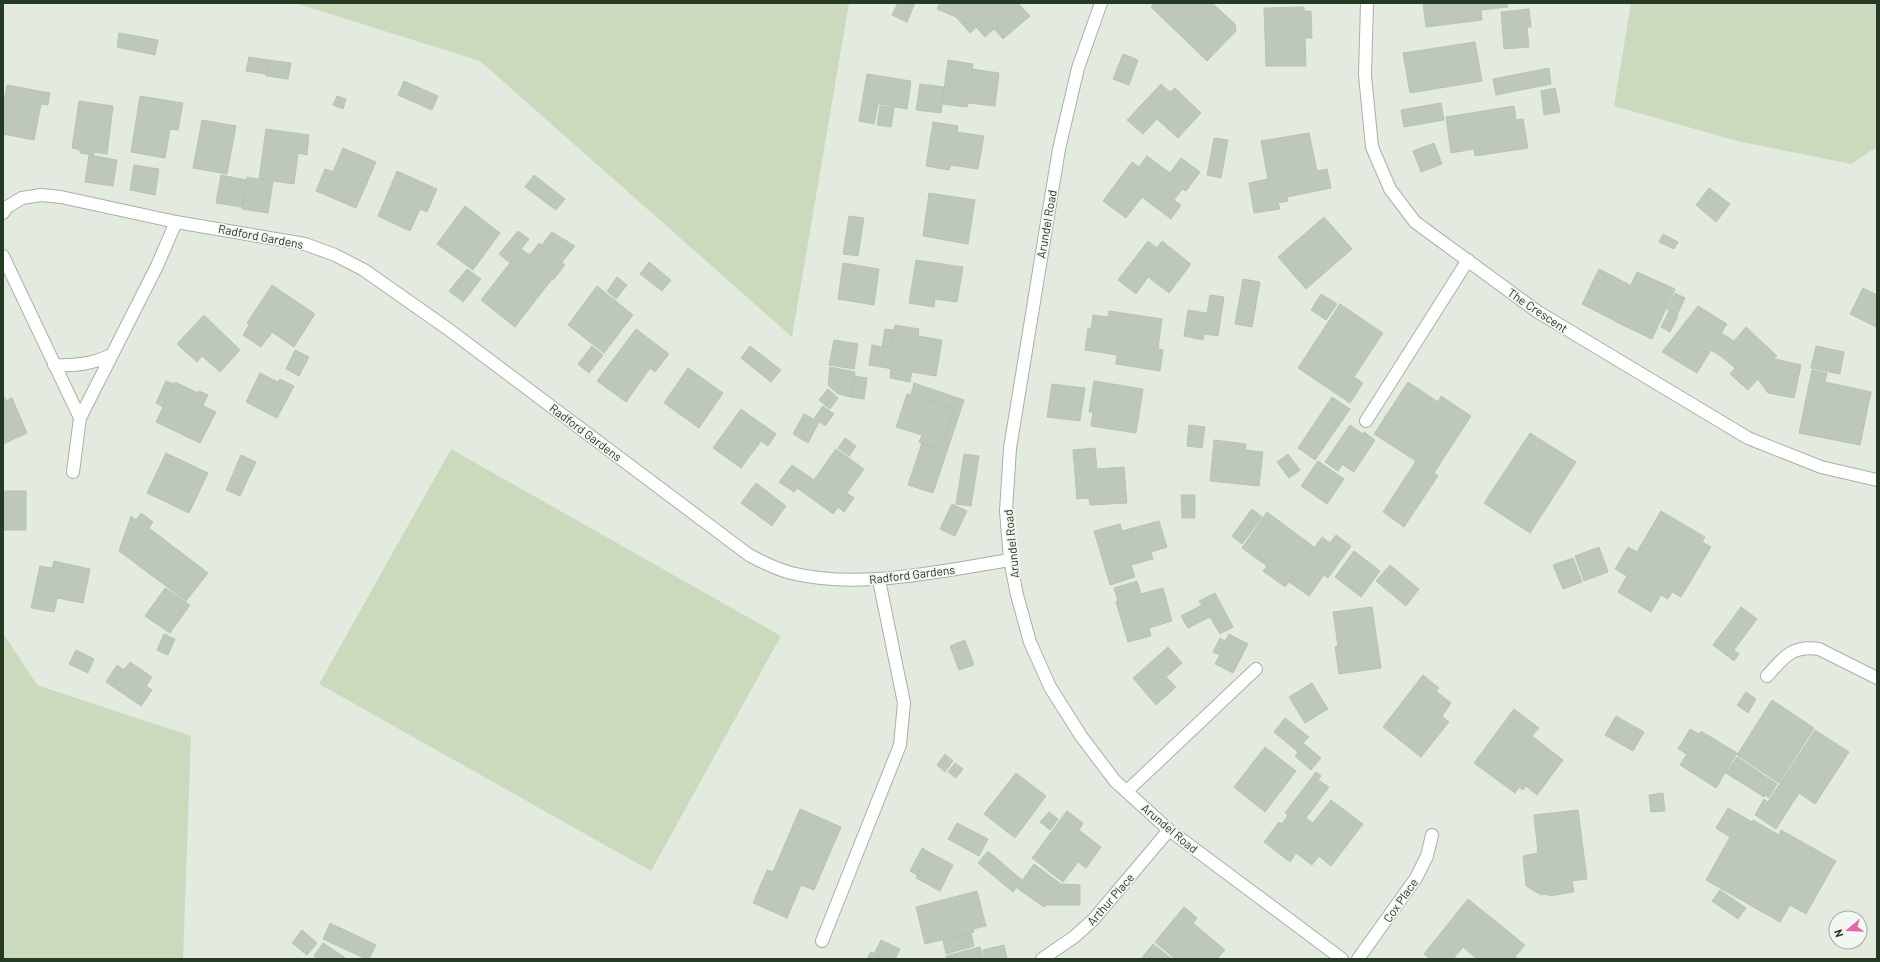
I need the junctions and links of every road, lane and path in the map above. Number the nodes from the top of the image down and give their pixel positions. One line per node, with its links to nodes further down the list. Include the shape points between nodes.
1 (1101, 3): 13 (street, Arundel Road, via 1078,68 1059,149 1029,326 1010,448 1006,511)
2 (1367, 3): 6 (street, The Crescent, via 1365,75 1372,147 1390,188 1415,222)
3 (3, 212): 4 (street, Radford Gardens, via 22,198 41,195 62,197)
4 (176, 222): 7 (street, via 157,266); 14 (street, Radford Gardens, via 305,244 335,255 364,270 448,329 749,555 791,573 838,579)
5 (3, 256): 8 (street)
6 (1468, 260): 10 (street); 12 (street, The Crescent, via 1538,312 1748,438 1821,467)
7 (111, 356): 8 (street, via 90,364); 9 (street)
8 (54, 365): 9 (street)
9 (80, 418): 11 (street)
10 (1366, 421)
11 (73, 472)
12 (1877, 480)
13 (1010, 560): 14 (street, Radford Gardens); 18 (street, Arundel Road, via 1030,642 1050,687 1081,736 1115,781)
14 (879, 580): 21 (street, via 904,703 900,745)
15 (1256, 669): 18 (street)
16 (1767, 676): 17 (street, via 1784,657 1794,651 1811,648 1819,649)
17 (1877, 678)
18 (1127, 791): 19 (street, Arundel Road)
19 (1169, 830): 22 (street, Arthur Place, via 1093,920); 23 (street, Arundel Road)
20 (1432, 836): 24 (street, Cox Place, via 1427,856 1416,878)
21 (822, 941)
22 (1042, 959)
23 (1342, 959)
24 (1358, 959)

